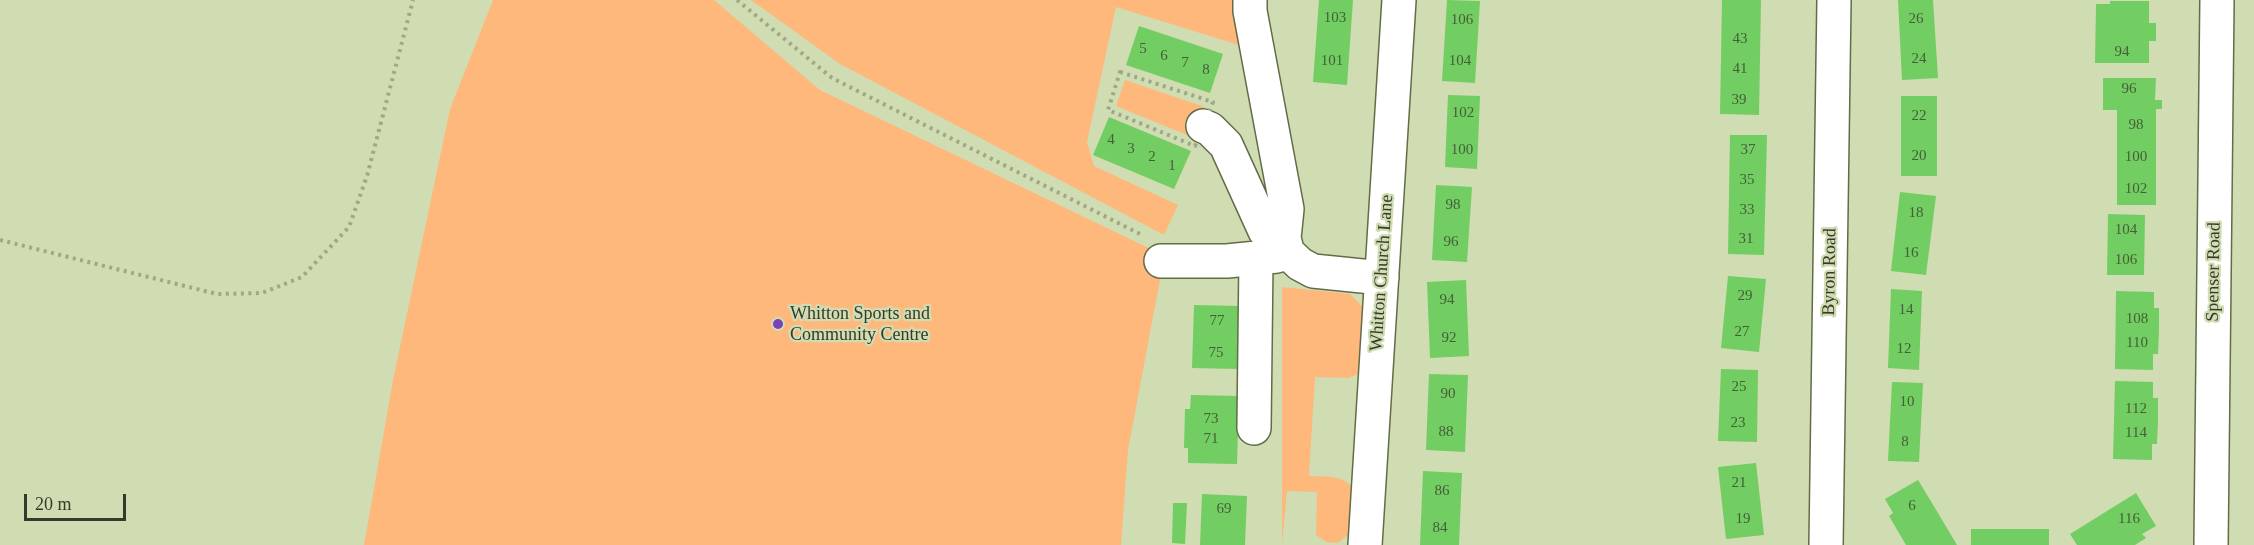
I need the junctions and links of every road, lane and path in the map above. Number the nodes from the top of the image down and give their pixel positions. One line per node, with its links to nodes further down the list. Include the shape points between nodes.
1 (413, 0): 8 (path, via 367,176 349,227 302,277 262,292 217,294)
2 (738, 0): 9 (path, via 832,78)
3 (1250, 0): 10 (street, via 1287,209 1284,238)
4 (1399, 0): 12 (street, Whitton Church Lane)
5 (1834, 0): 15 (street, Byron Road)
6 (2217, 0): 16 (street, Spenser Road)
7 (1203, 126): 7 (path, via 1196,146 1108,110 1120,72 1213,102); 10 (street, via 1226,145 1265,231)
8 (0, 240)
9 (1156, 250): 11 (street)
10 (1288, 254): 11 (street); 12 (street, via 1313,271)
11 (1256, 260): 13 (street)
12 (1382, 278): 14 (street, Whitton Church Lane)
13 (1254, 428)
14 (1365, 545)
15 (1826, 545)
16 (2211, 545)

